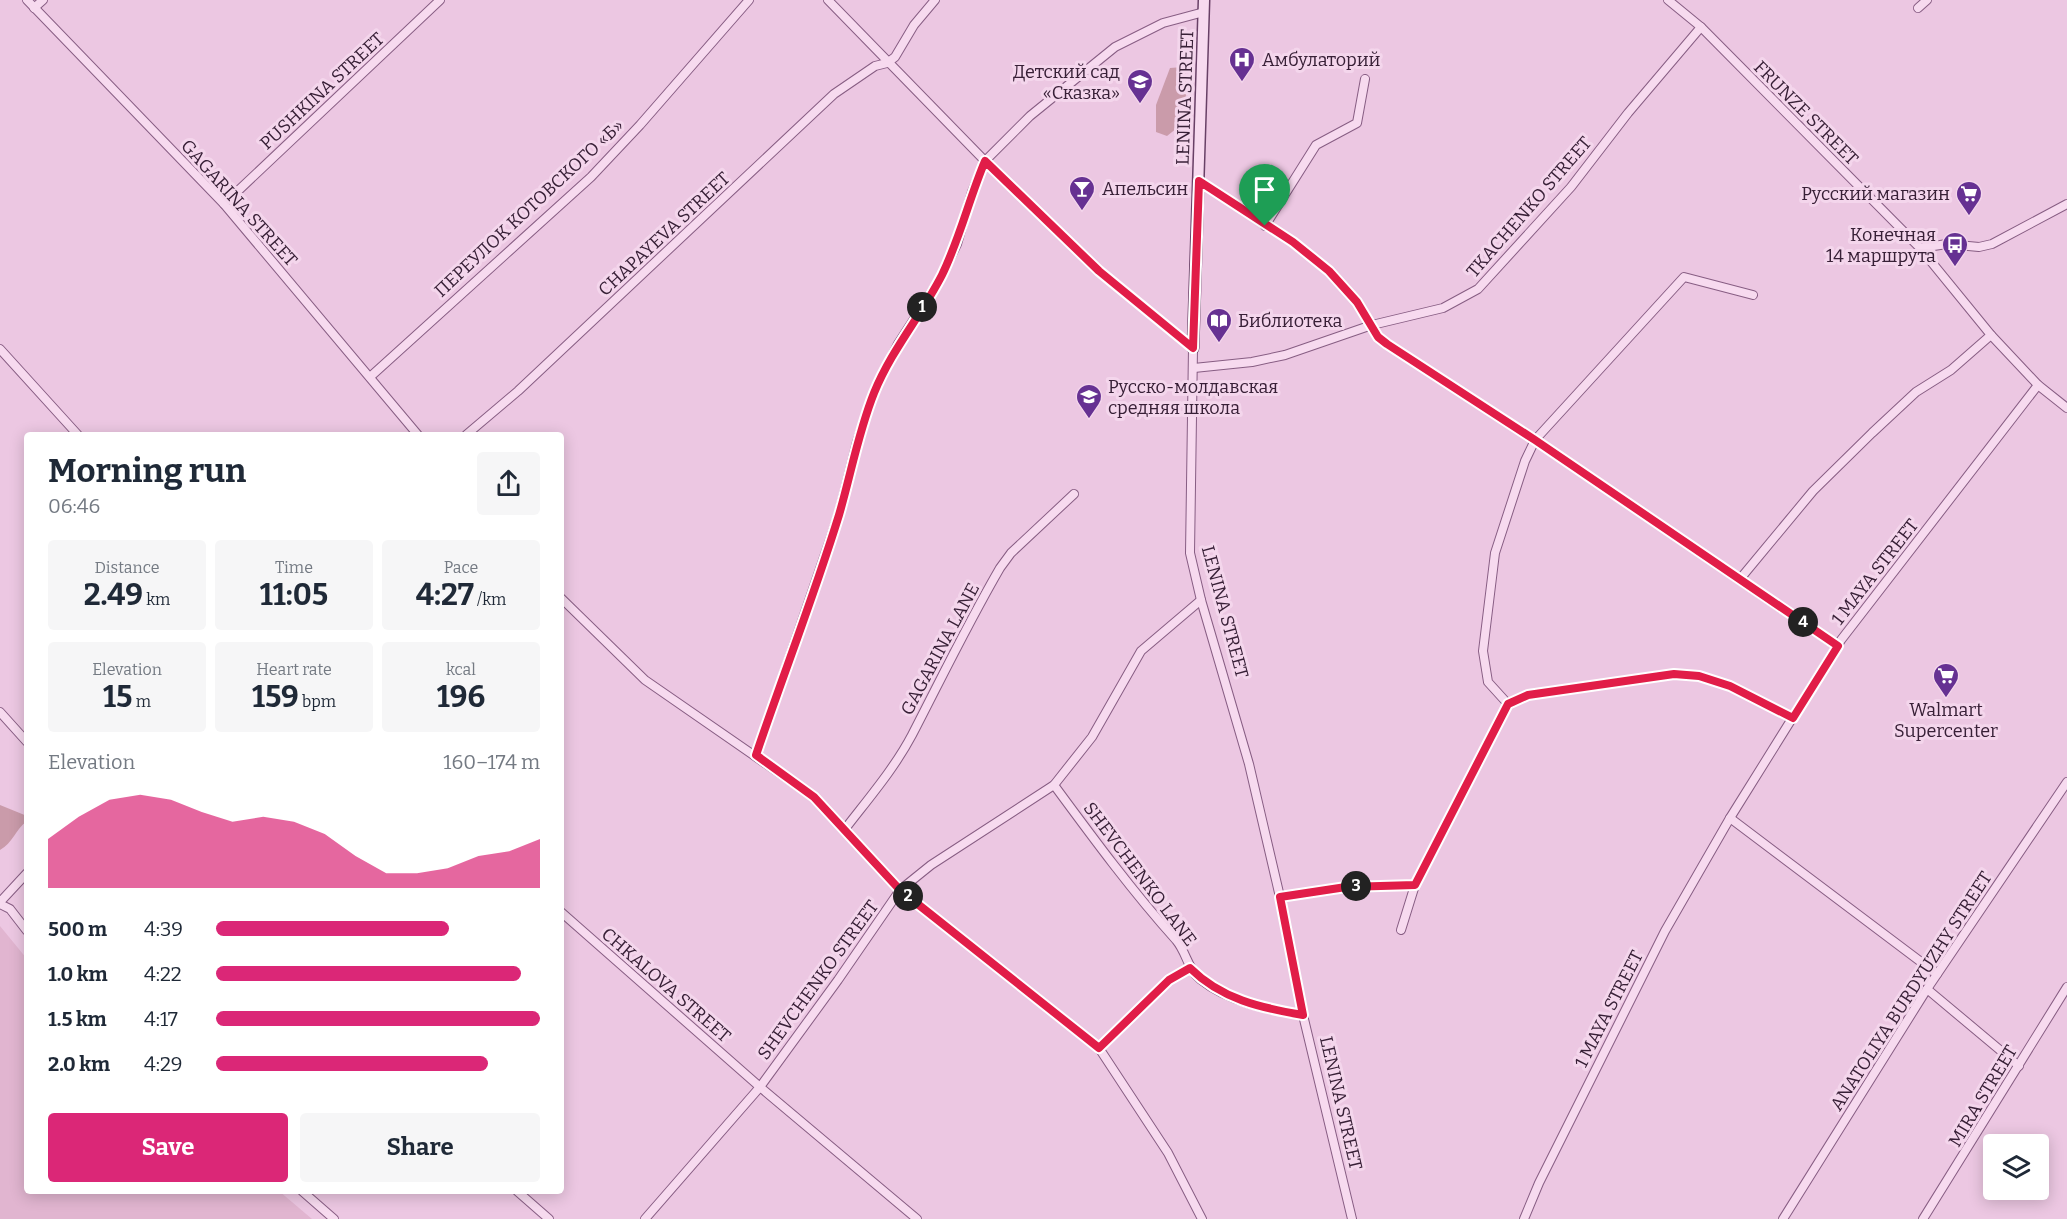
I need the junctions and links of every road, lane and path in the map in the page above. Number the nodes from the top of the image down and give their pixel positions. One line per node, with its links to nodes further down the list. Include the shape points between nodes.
1 (27, 0): 10 (street, GAGARINA STREET)
2 (43, 0): 10 (street)
3 (440, 0): 18 (street, PUSHKINA STREET)
4 (749, 0): 28 (street, ПЕРЕУЛОК КОТОВСКОГО «Б», via 591,177)
5 (828, 0): 14 (street)
6 (935, 0): 14 (street)
7 (1204, 0): 12 (street, LENINA STREET)
8 (1668, 0): 13 (street, FRUNZE STREET)
9 (1927, 0): 11 (street)
10 (34, 8): 18 (street, GAGARINA STREET)
11 (1918, 8)
12 (1204, 12): 16 (street, via 1163,23 1114,47 1030,116); 17 (street, LENINA STREET)
13 (1701, 27): 21 (street, FRUNZE STREET); 23 (street, TKACHENKO STREET, via 1571,187 1478,289 1443,308)
14 (887, 63): 16 (street); 33 (street, CHAPAYEVA STREET, via 875,66 834,94)
15 (1365, 79): 20 (street, via 1357,123 1316,145)
16 (985, 161): 25 (street, via 1099,271); 44 (street, via 957,244 874,392 856,442 839,514)
17 (1199, 181): 20 (street); 25 (street, LENINA STREET)
18 (225, 204): 28 (street, GAGARINA STREET)
19 (2067, 204): 21 (street, via 1992,244)
20 (1265, 226): 23 (street, via 1293,242 1329,271)
21 (1920, 248): 24 (street, FRUNZE STREET)
22 (1753, 295): 34 (street, via 1683,277)
23 (1372, 325): 27 (street, TKACHENKO STREET, via 1285,355); 34 (street, via 1387,344)
24 (1991, 335): 29 (street, FRUNZE STREET); 36 (street, via 1951,370 1916,392 1872,433 1813,491)
25 (1193, 348): 27 (street, LENINA STREET)
26 (0, 349): 31 (street)
27 (1194, 368): 37 (street, LENINA STREET, via 1189,528)
28 (370, 377): 32 (street, GAGARINA STREET)
29 (2038, 385): 30 (street, FRUNZE STREET); 39 (street, 1 MAYA STREET)
30 (2067, 408)
31 (75, 432)
32 (416, 432)
33 (470, 432)
34 (1535, 440): 36 (street); 40 (street, via 1495,553 1483,651 1488,682)
35 (1074, 494): 48 (street, GAGARINA LANE, via 1000,568 912,736)
36 (1740, 579): 39 (street)
37 (1201, 600): 46 (street, SHEVCHENKO STREET, via 1141,651 1092,737); 52 (street, LENINA STREET, via 1249,764)
38 (564, 601): 44 (street, via 645,680)
39 (1838, 646): 42 (street, 1 MAYA STREET)
40 (1508, 704): 42 (street, via 1528,695 1674,674 1699,676 1730,686); 50 (street)
41 (0, 712): 43 (street)
42 (1793, 718): 47 (street, 1 MAYA STREET)
43 (24, 739)
44 (756, 755): 48 (street, via 814,797)
45 (2067, 782): 58 (street, ANATOLIYA BURDYUZHY STREET)
46 (1054, 785): 51 (street, SHEVCHENKO STREET, via 931,865); 57 (street, SHEVCHENKO LANE, via 1178,943)
47 (1730, 818): 58 (street); 73 (street, 1 MAYA STREET, via 1665,931)
48 (845, 829): 51 (street)
49 (24, 876): 53 (street)
50 (1415, 885): 52 (street, via 1346,887); 56 (street)
51 (900, 890): 62 (street); 64 (street, SHEVCHENKO STREET)
52 (1280, 897): 61 (street, LENINA STREET)
53 (0, 903): 55 (street)
54 (564, 915): 64 (street, CHKALOVA STREET)
55 (24, 927)
56 (1401, 930)
57 (1190, 968): 61 (street, SHEVCHENKO LANE, via 1222,993); 62 (street, via 1169,980)
58 (1937, 974): 60 (street, ANATOLIYA BURDYUZHY STREET)
59 (2067, 987): 63 (street, MIRA STREET)
60 (1927, 989): 63 (street); 74 (street, ANATOLIYA BURDYUZHY STREET)
61 (1303, 1015): 72 (street, LENINA STREET)
62 (1099, 1048): 71 (street, via 1168,1154)
63 (2019, 1066): 75 (street, MIRA STREET)
64 (760, 1087): 69 (street, SHEVCHENKO STREET); 70 (street, CHKALOVA STREET)
65 (305, 1194): 67 (street)
66 (520, 1194): 68 (street)
67 (334, 1219)
68 (549, 1219)
69 (645, 1219)
70 (917, 1219)
71 (1202, 1219)
72 (1352, 1219)
73 (1524, 1219)
74 (1783, 1219)
75 (1923, 1219)

